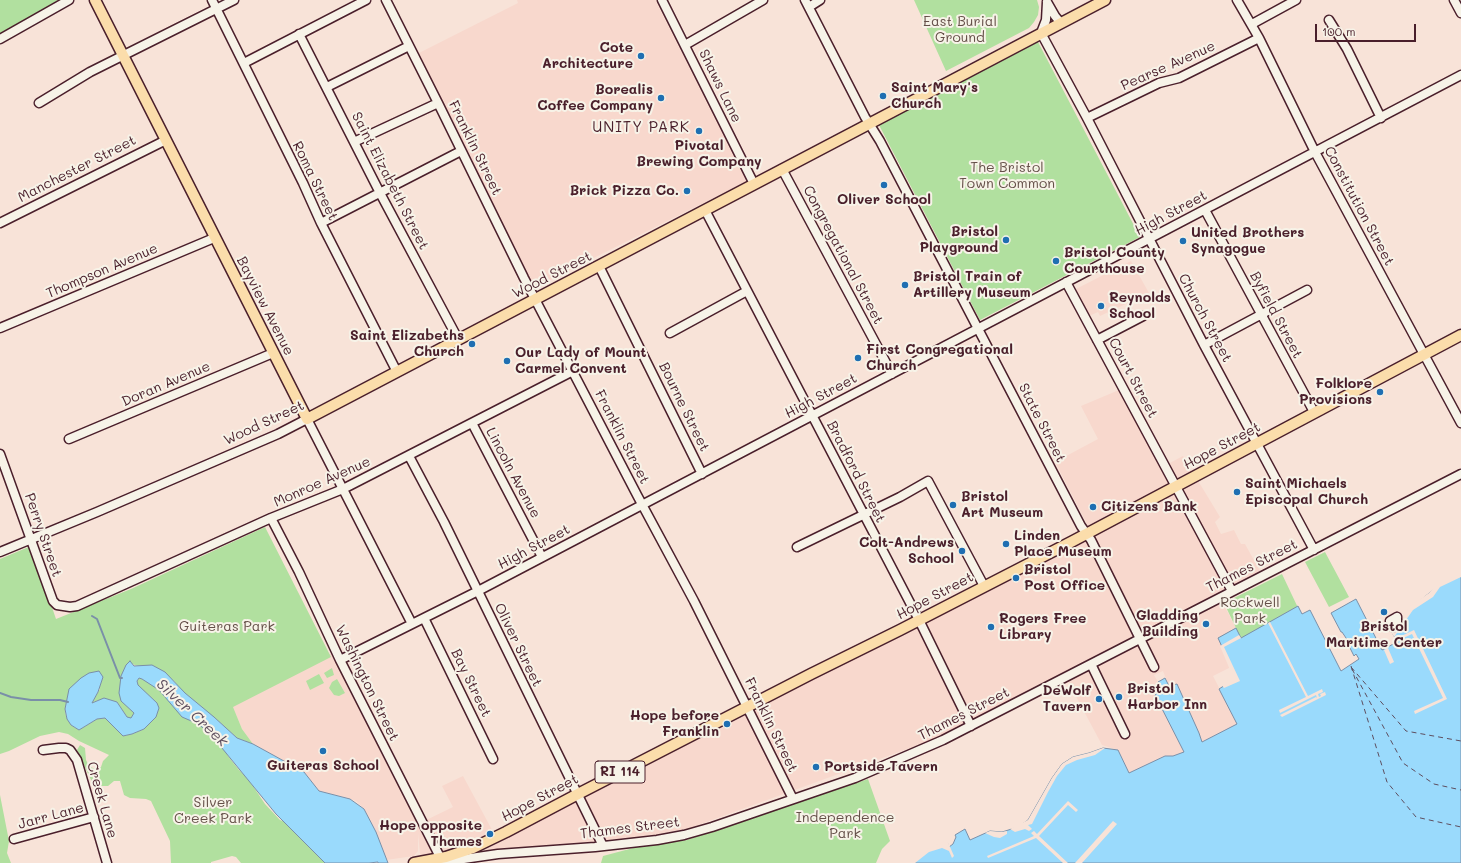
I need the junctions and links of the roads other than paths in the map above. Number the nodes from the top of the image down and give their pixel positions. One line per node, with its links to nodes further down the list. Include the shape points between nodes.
1 (69, 0): 24 (street)
2 (95, 0): 27 (main road, Bayview Avenue)
3 (212, 0): 16 (street, Roma Street)
4 (234, 0): 16 (street)
5 (366, 0): 22 (street)
6 (386, 0): 26 (street, Franklin Street)
7 (662, 0): 25 (street, Shaws Lane)
8 (763, 0): 25 (street)
9 (820, 0): 15 (street)
10 (1105, 0): 19 (main road, Wood Street)
11 (1237, 0): 20 (street, Constitution Street)
12 (1296, 0): 20 (street)
13 (1454, 0): 17 (street)
14 (1046, 1): 19 (street); 21 (street, via 1046,20)
15 (807, 3): 35 (street, State Street)
16 (216, 9): 27 (street); 28 (street, Roma Street)
17 (1461, 13)
18 (1329, 20): 34 (street, via 1347,49)
19 (1060, 22): 21 (main road, Wood Street)
20 (1252, 24): 23 (street, Constitution Street)
21 (1041, 33): 33 (street, Church Street); 35 (main road, Wood Street)
22 (299, 34): 28 (street); 30 (street, Saint Elizabeth Street)
23 (1259, 38): 33 (street, Pearse Avenue, via 1179,78 1159,83); 39 (street, Constitution Street)
24 (0, 39)
25 (685, 45): 41 (street, Shaws Lane)
26 (409, 46): 30 (street); 32 (street, Franklin Street)
27 (124, 55): 31 (street); 36 (main road, Bayview Avenue)
28 (244, 63): 46 (street, Roma Street)
29 (1461, 75): 34 (street, High Street)
30 (327, 87): 37 (street, Saint Elizabeth Street)
31 (39, 103)
32 (438, 103): 37 (street); 38 (street, Franklin Street)
33 (1088, 118): 48 (street, Church Street)
34 (1381, 118): 39 (street, High Street)
35 (869, 123): 40 (main road, Wood Street); 57 (street, State Street)
36 (166, 140): 45 (street, Manchester Street); 47 (main road, Bayview Avenue)
37 (354, 142): 42 (street, Saint Elizabeth Street)
38 (461, 151): 42 (street); 53 (street, Franklin Street)
39 (1315, 152): 44 (street, High Street); 64 (street, Constitution Street)
40 (782, 169): 41 (main road, Wood Street); 67 (street, Congregational Street)
41 (754, 184): 43 (main road, Wood Street)
42 (380, 193): 46 (street); 60 (street, Saint Elizabeth Street)
43 (705, 210): 49 (main road, Wood Street); 52 (street, Bradford Street)
44 (1205, 210): 48 (street, High Street); 54 (street, Byfield Street)
45 (0, 223)
46 (321, 223): 66 (street, Roma Street)
47 (214, 238): 56 (street, Thompson Avenue); 63 (main road, Bayview Avenue)
48 (1149, 239): 50 (street, High Street); 62 (street, Church Street)
49 (600, 266): 53 (main road, Wood Street); 77 (street, Bourne Street)
50 (1066, 282): 57 (street, High Street); 61 (street, Court Street)
51 (1307, 290): 54 (street)
52 (747, 291): 58 (street); 69 (street, Bradford Street)
53 (535, 299): 60 (main road, Wood Street); 65 (street, Franklin Street)
54 (1261, 314): 62 (street); 68 (street, Byfield Street)
55 (1142, 316): 61 (street)
56 (0, 328)
57 (978, 329): 67 (street, High Street); 84 (street, State Street)
58 (670, 333)
59 (1461, 335): 64 (main road, Hope Street / RI 114)
60 (458, 339): 66 (main road, Wood Street)
61 (1097, 340): 79 (street, Court Street)
62 (1204, 345): 74 (street, Church Street)
63 (273, 352): 70 (main road, Bayview Avenue); 73 (street, Doran Avenue)
64 (1424, 354): 68 (main road, Hope Street / RI 114); 72 (street, Constitution Street)
65 (574, 371): 71 (street, Monroe Avenue); 81 (street, Franklin Street)
66 (397, 372): 70 (main road, Wood Street)
67 (892, 374): 69 (street, High Street)
68 (1314, 412): 74 (main road, Hope Street / RI 114)
69 (812, 416): 77 (street, High Street); 82 (street, Bradford Street)
70 (307, 419): 80 (street, Bayview Avenue); 85 (street, Wood Street, via 278,434)
71 (472, 423): 76 (street, Monroe Avenue); 89 (street, Lincoln Avenue)
72 (1461, 423)
73 (69, 439)
74 (1256, 443): 79 (main road, Hope Street / RI 114); 87 (street, Church Street)
75 (0, 455): 85 (street, Perry Street)
76 (409, 456): 80 (street, Monroe Avenue); 91 (street, Oliver Street)
77 (702, 474): 81 (street, High Street)
78 (1461, 474): 87 (street, Thames Street)
79 (1177, 486): 84 (main road, Hope Street / RI 114); 92 (street, Court Street)
80 (343, 489): 83 (street, Monroe Avenue); 96 (street, Bayview Avenue)
81 (642, 505): 89 (street, High Street); 101 (street, Franklin Street)
82 (864, 515): 86 (street); 90 (street, via 928,481); 95 (street, Bradford Street)
83 (271, 518): 93 (street, Monroe Avenue); 98 (street, Washington Street)
84 (1087, 533): 90 (main road, Hope Street / RI 114); 97 (street, State Street)
85 (30, 539): 88 (street, Wood Street); 93 (street, Perry Street, via 53,601 65,607)
86 (797, 547)
87 (1314, 550): 92 (street, Thames Street)
88 (0, 552)
89 (542, 557): 91 (street, High Street)
90 (984, 586): 95 (main road, Hope Street / RI 114)
91 (478, 591): 94 (street, High Street); 106 (street, Oliver Street)
92 (1232, 591): 97 (street, Thames Street)
93 (77, 606)
94 (424, 618): 96 (street, High Street); 105 (street, Bay Street)
95 (919, 620): 101 (main road, Hope Street / RI 114); 102 (street, Bradford Street)
96 (412, 624): 98 (street, High Street)
97 (1141, 638): 99 (street, Thames Street); 100 (street, State Street)
98 (340, 660): 113 (street, Washington Street)
99 (1091, 664): 102 (street, Thames Street); 103 (street)
100 (1154, 667)
101 (747, 707): 106 (main road, Hope Street / RI 114); 107 (street, Franklin Street)
102 (971, 726): 107 (street, Thames Street, via 855,778)
103 (1125, 734)
104 (43, 750): 108 (street, Creek Lane, via 70,750 77,760)
105 (493, 759)
106 (578, 794): 110 (main road, Hope Street / RI 114); 111 (street, Oliver Street)
107 (793, 799): 111 (street, Thames Street, via 684,835)
108 (94, 817): 109 (street, Jarr Lane); 114 (street, Creek Lane)
109 (14, 839)
110 (487, 841): 112 (street); 113 (main road, Hope Street / RI 114)
111 (603, 846): 112 (street, Thames Street)
112 (498, 854): 113 (street, Thames Street, via 457,860)
113 (441, 859): 115 (main road, Hope Street / RI 114)
114 (107, 863)
115 (414, 863)

